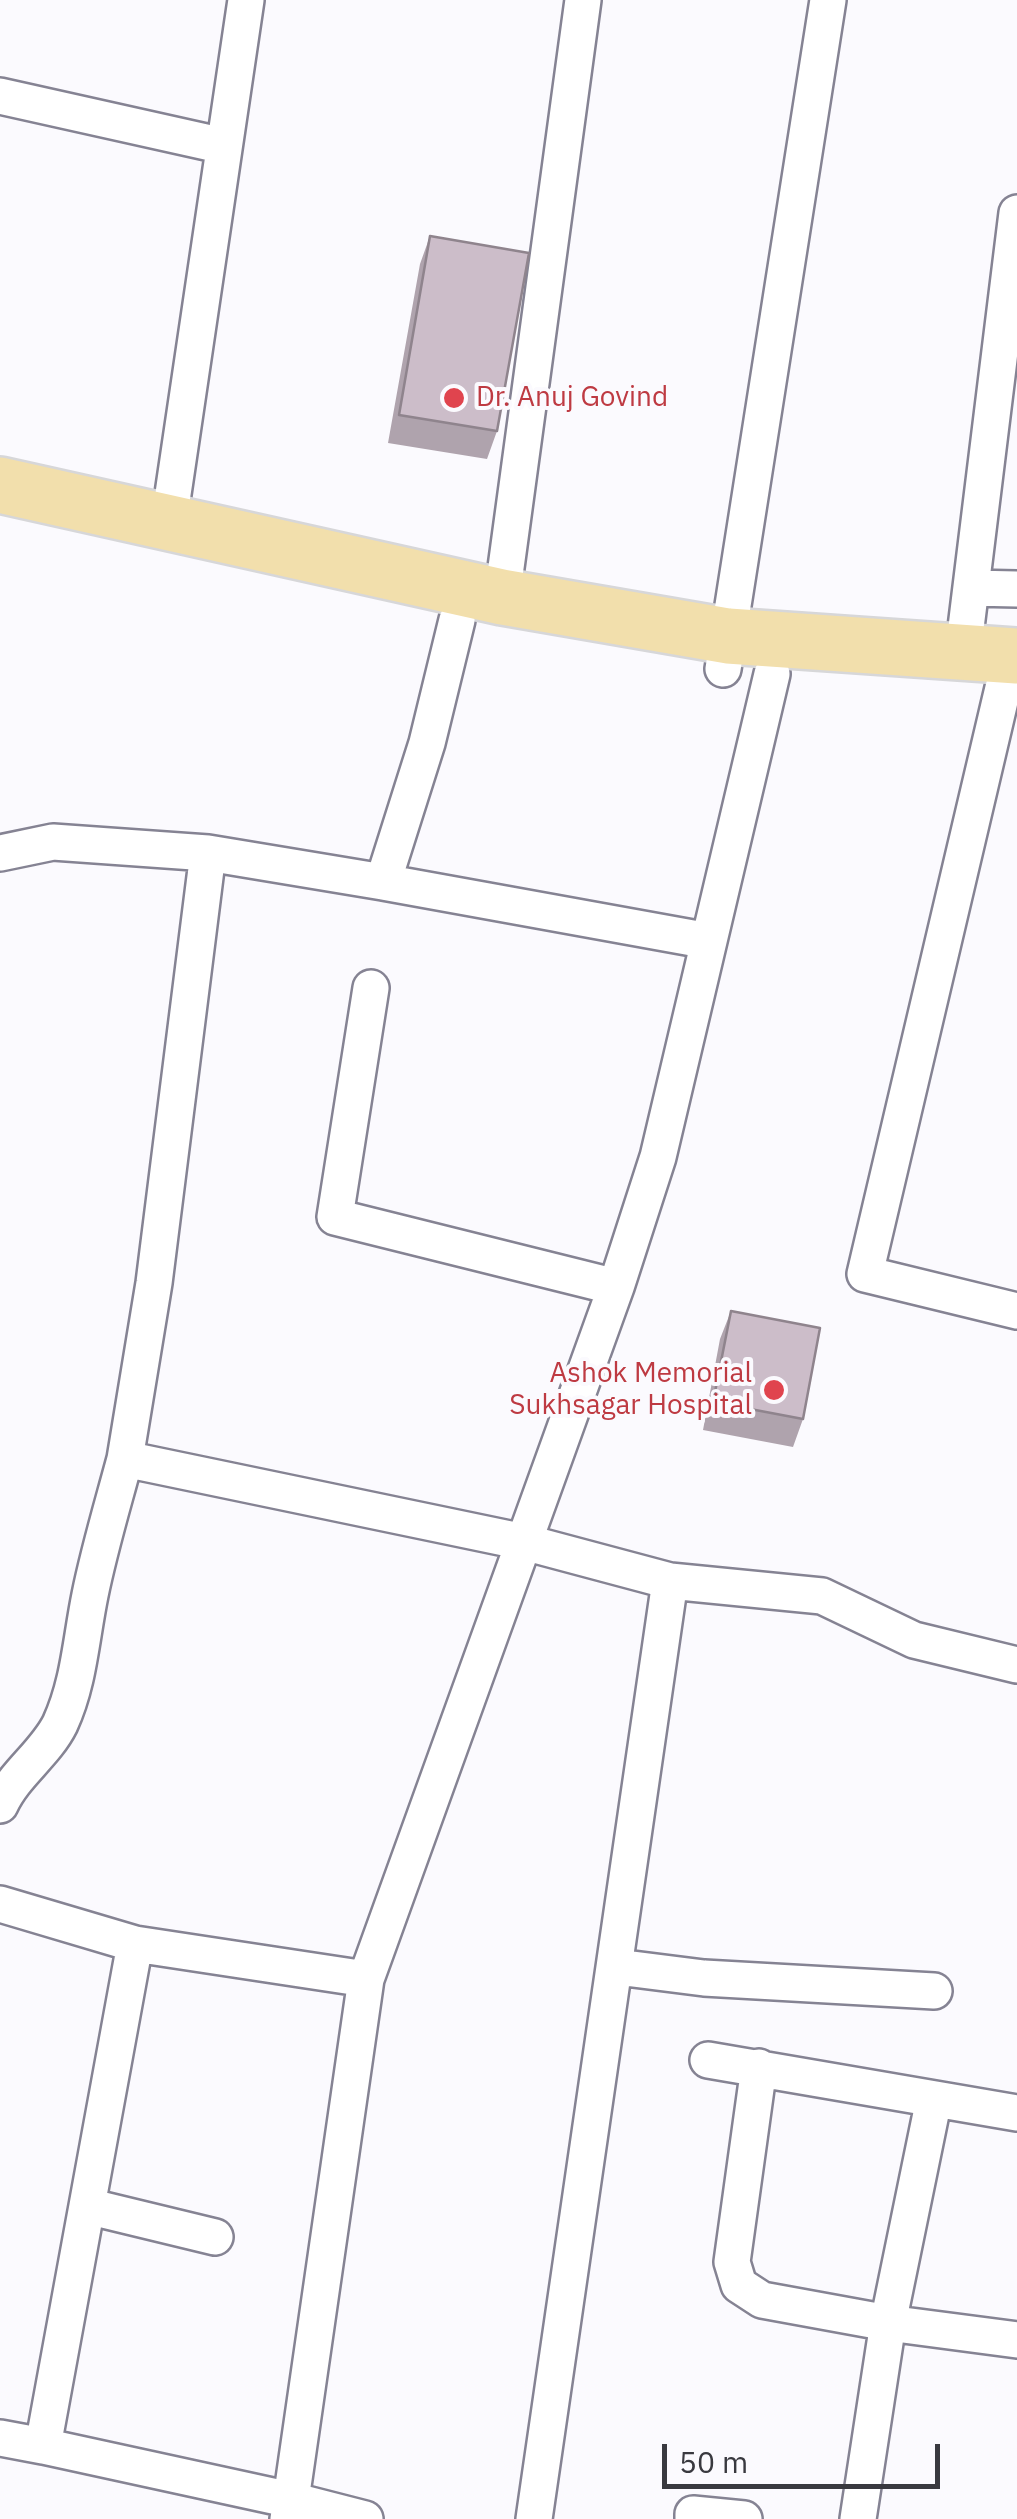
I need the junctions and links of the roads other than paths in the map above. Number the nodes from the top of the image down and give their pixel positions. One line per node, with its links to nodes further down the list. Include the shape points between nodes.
1 (246, 0): 5 (street)
2 (583, 0): 13 (street)
3 (828, 0): 15 (street)
4 (0, 96): 5 (street)
5 (224, 146): 9 (street)
6 (1017, 213): 11 (street)
7 (0, 485): 9 (main road)
8 (0, 519): 10 (main road)
9 (170, 521): 10 (main road)
10 (240, 554): 13 (main road)
11 (971, 588): 12 (street); 14 (street)
12 (1017, 589)
13 (479, 608): 15 (main road); 19 (street)
14 (964, 652): 15 (main road); 16 (main road)
15 (741, 660): 16 (main road); 20 (street)
16 (1012, 678): 23 (street, via 865,1274)
17 (208, 853): 18 (street, via 52,842); 19 (street); 24 (street)
18 (0, 854)
19 (382, 882): 20 (street)
20 (709, 941): 22 (street, via 658,1157)
21 (371, 988): 22 (street, via 334,1217)
22 (616, 1287): 25 (street)
23 (1017, 1311)
24 (125, 1459): 25 (street); 28 (street, via 78,1670 59,1726)
25 (524, 1542): 26 (street); 32 (street)
26 (670, 1581): 27 (street, via 822,1596 914,1640); 31 (street)
27 (1017, 1664)
28 (0, 1804)
29 (0, 1904): 30 (street)
30 (135, 1944): 32 (street); 38 (street)
31 (616, 1967): 33 (street); 46 (street)
32 (366, 1978): 44 (street)
33 (934, 1991)
34 (708, 2060): 35 (street)
35 (759, 2067): 36 (street); 40 (street, via 732,2262 739,2285 762,2300)
36 (934, 2099): 37 (street); 40 (street)
37 (1017, 2113)
38 (87, 2206): 39 (street); 43 (street)
39 (215, 2237)
40 (888, 2323): 41 (street); 49 (street)
41 (1017, 2340)
42 (0, 2438): 43 (street)
43 (43, 2446): 44 (street)
44 (290, 2510): 45 (street)
45 (365, 2519)
46 (534, 2519)
47 (693, 2519): 48 (street)
48 (744, 2519)
49 (858, 2519)

